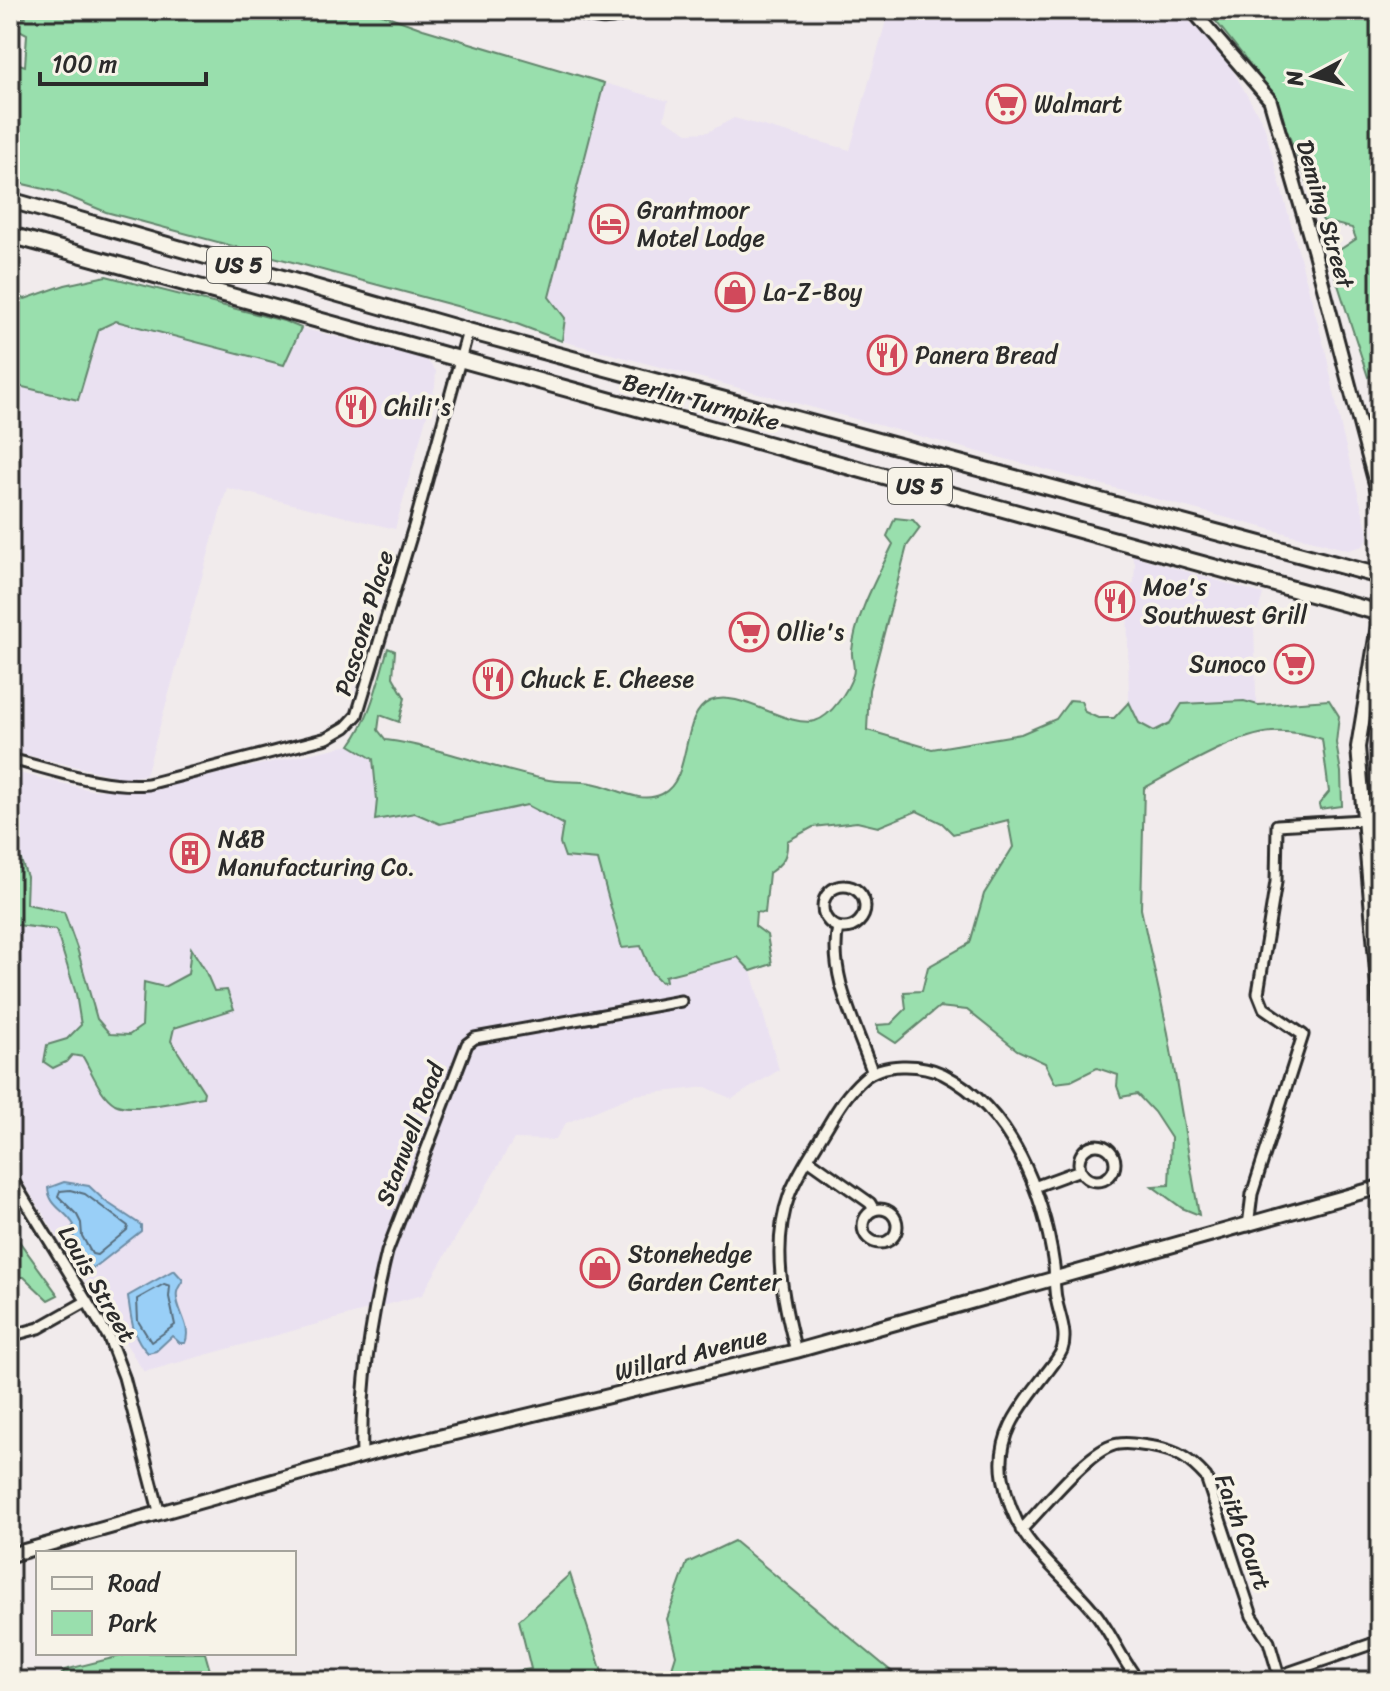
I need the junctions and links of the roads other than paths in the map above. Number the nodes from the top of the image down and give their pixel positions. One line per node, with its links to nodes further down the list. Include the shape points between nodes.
1 (567, 10): 2 (street, via 602,20)
2 (632, 10)
3 (1192, 10): 8 (street, Deming Street, via 1270,100)
4 (10, 200): 6 (highway, Berlin Turnpike / US 5)
5 (10, 235): 7 (highway, Berlin Turnpike / US 5)
6 (468, 331): 7 (street, Pascone Place); 9 (highway, Berlin Turnpike / US 5)
7 (461, 359): 10 (highway, Berlin Turnpike / US 5); 11 (street, Pascone Place, via 357,715 346,727 327,738 148,784 127,786)
8 (1380, 501)
9 (1380, 576)
10 (1380, 614): 12 (main road, via 1358,747)
11 (10, 759)
12 (1363, 819): 13 (street); 16 (main road); 24 (street, via 1277,825 1276,882 1258,993 1264,1008 1303,1035 1252,1194)
13 (1380, 819)
14 (838, 927): 14 (street, via 854,925 864,913 863,897 850,886 834,888 824,901 825,917); 17 (street, via 838,972)
15 (681, 1001): 29 (street, Stanwell Road, via 475,1038 467,1044 379,1283 364,1381)
16 (1380, 1007)
17 (872, 1071): 18 (street, via 847,1094); 21 (street, via 911,1066 941,1072 971,1091 1019,1150)
18 (808, 1159): 23 (street); 28 (street, via 789,1197 782,1234 781,1284)
19 (1080, 1170): 21 (street)
20 (10, 1176): 26 (street, Louis Street)
21 (1034, 1187): 25 (street)
22 (1380, 1187): 24 (main road, Willard Avenue)
23 (874, 1210)
24 (1248, 1226): 25 (main road, Willard Avenue)
25 (1055, 1280): 28 (main road, Willard Avenue); 31 (street, via 1061,1350 1016,1412 1002,1450 1003,1478)
26 (87, 1301): 27 (street, via 39,1328); 30 (street, Louis Street, via 124,1377)
27 (10, 1336)
28 (796, 1351): 29 (main road, Willard Avenue)
29 (362, 1456): 30 (main road, Willard Avenue)
30 (159, 1511): 32 (main road, Willard Avenue)
31 (1021, 1530): 34 (street, Faith Court, via 1093,1456 1113,1444 1172,1450 1192,1461 1206,1477 1252,1616 1269,1642); 35 (street, via 1094,1610)
32 (10, 1555)
33 (1380, 1641): 34 (street)
34 (1279, 1676): 36 (street)
35 (1139, 1681)
36 (1264, 1681)

